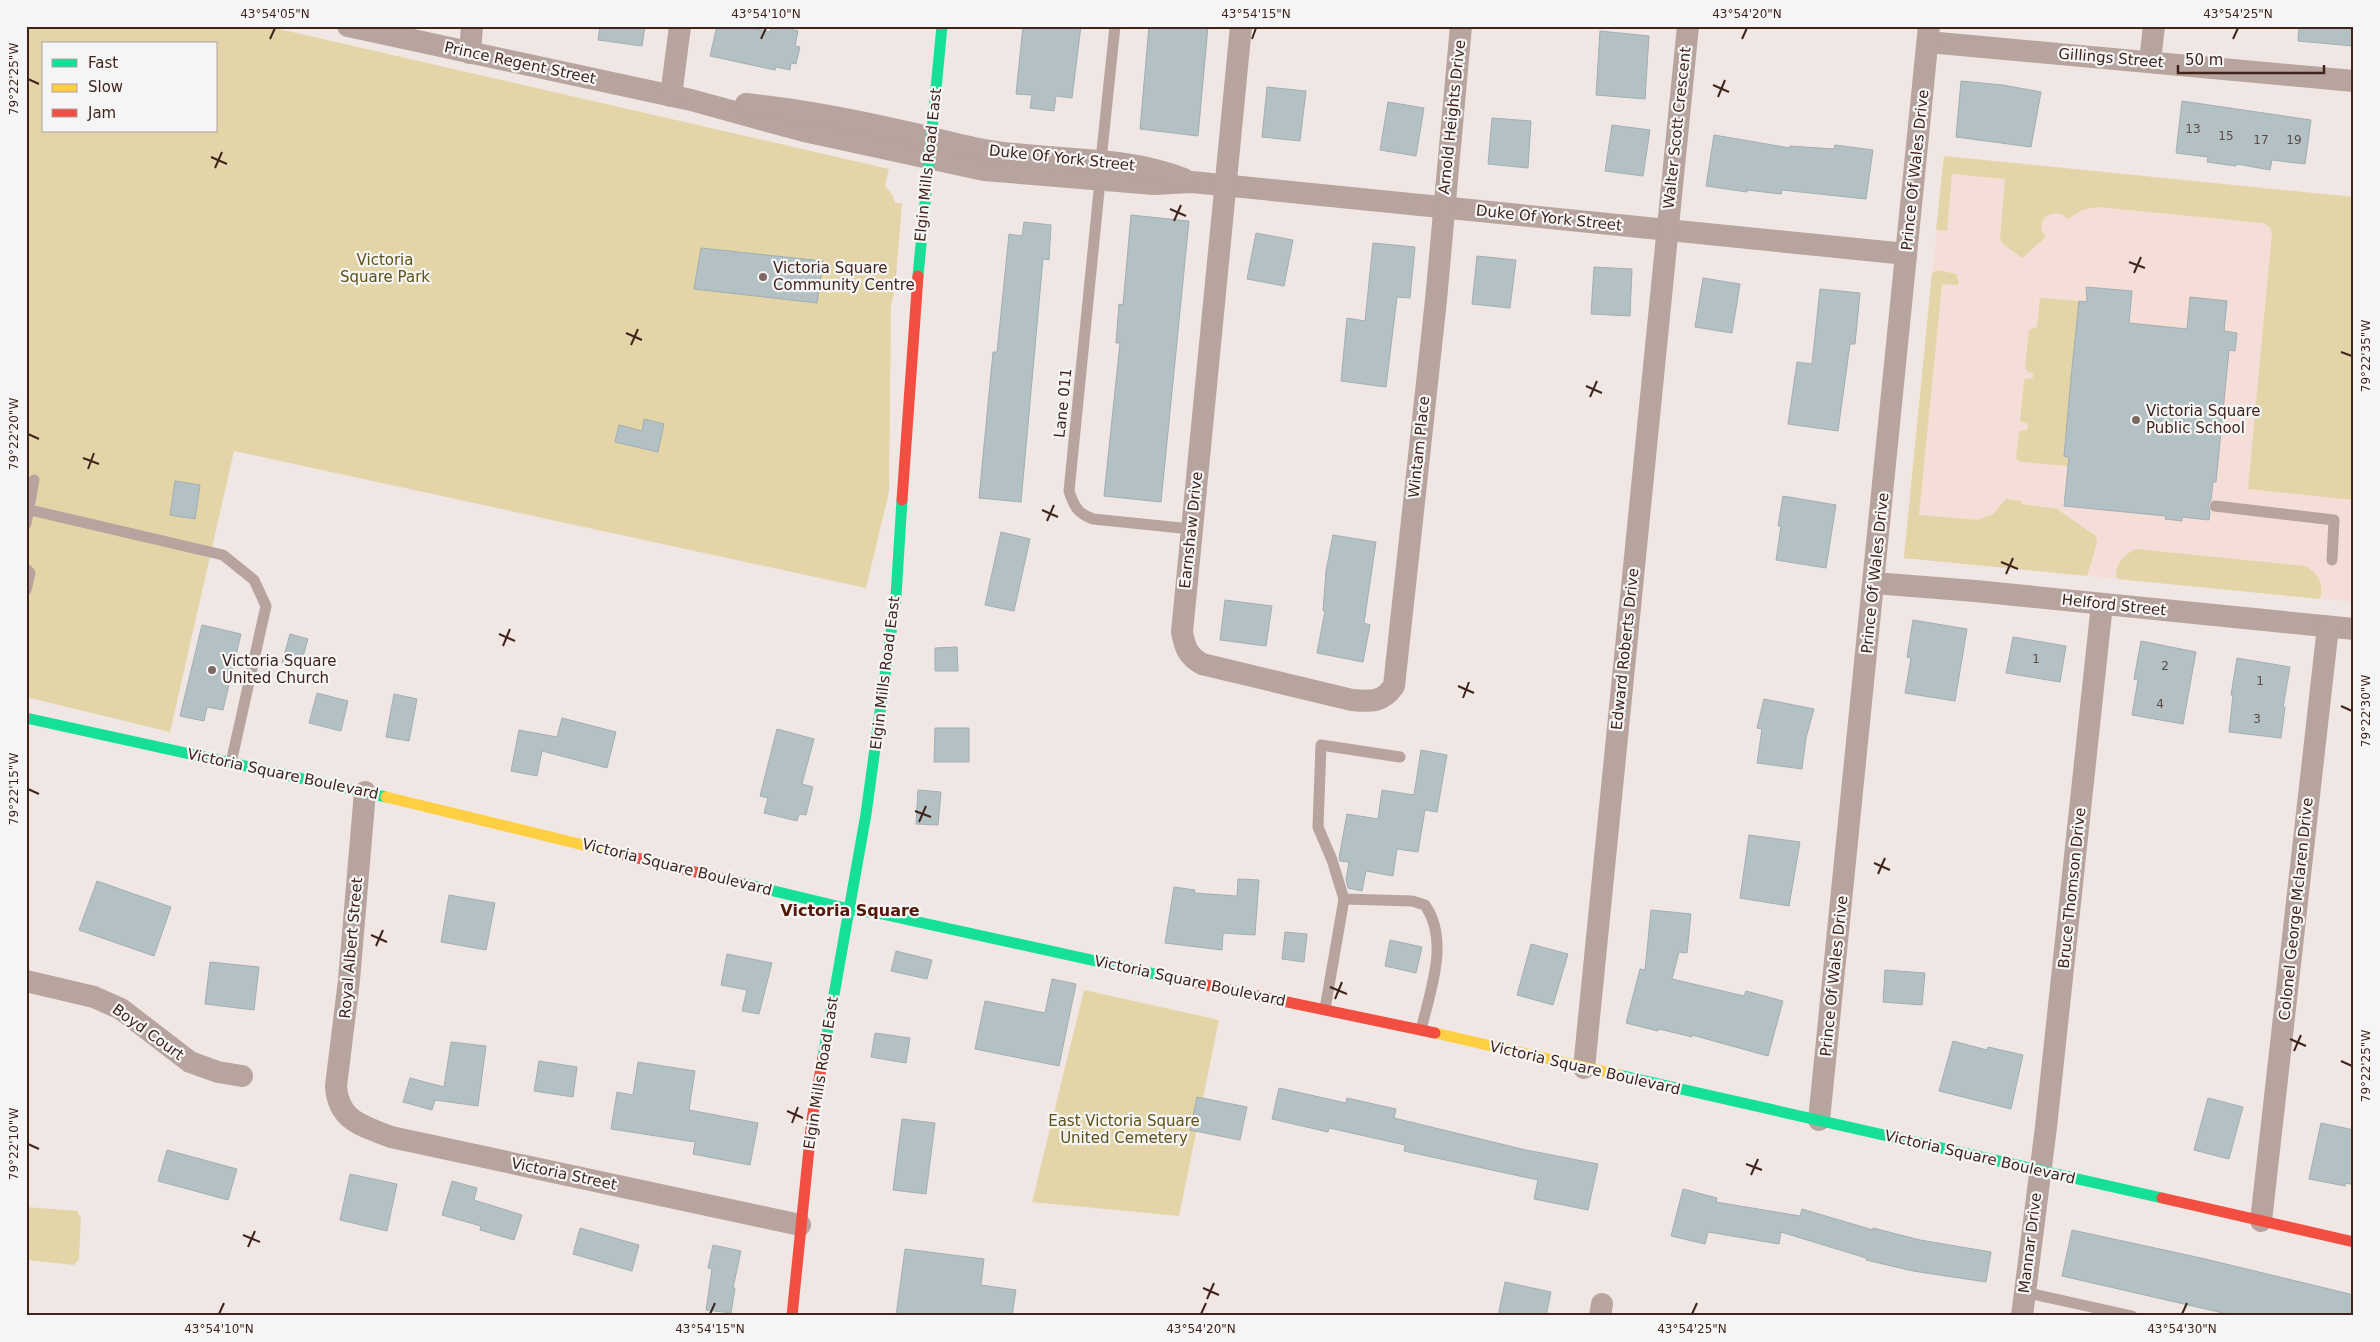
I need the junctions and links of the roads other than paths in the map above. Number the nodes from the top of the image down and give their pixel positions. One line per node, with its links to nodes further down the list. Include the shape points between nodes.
1 (348, 26): 11 (street, Prince Regent Street)
2 (472, 26): 11 (street)
3 (680, 26): 14 (street)
4 (942, 26): 15 (street, Elgin Mills Road East)
5 (1115, 26): 16 (lane, Lane 011)
6 (1241, 26): 17 (street)
7 (1461, 26): 18 (street, Arnold Heights Drive)
8 (1688, 26): 19 (street, Walter Scott Crescent)
9 (2154, 26): 12 (street)
10 (1928, 34): 12 (street, Gillings Street); 20 (street, Prince Of Wales Drive)
11 (470, 52): 14 (street, Prince Regent Street)
12 (2150, 61): 13 (street, Gillings Street)
13 (2354, 81)
14 (681, 98): 15 (street, Prince Regent Street, via 788,108)
15 (930, 148): 16 (street, Duke Of York Street, via 986,150); 39 (street, Elgin Mills Road East, via 913,329 896,596 866,814)
16 (1101, 170): 17 (street, Duke Of York Street, via 1154,184 1192,182); 25 (lane, Lane 011, via 1069,491 1074,507 1093,519)
17 (1226, 186): 18 (street, Duke Of York Street); 25 (street, Earnshaw Drive)
18 (1443, 208): 19 (street, Duke Of York Street); 33 (street, Wintam Place)
19 (1667, 230): 20 (street, Duke Of York Street); 43 (street, Edward Roberts Drive)
20 (1906, 254): 28 (street, Prince Of Wales Drive)
21 (34, 480): 23 (lane)
22 (2215, 506): 26 (lane, via 2334,520)
23 (30, 510): 24 (lane); 36 (lane, via 223,555 254,580 266,606)
24 (26, 524)
25 (1191, 529): 33 (street, Earnshaw Drive, via 1182,632 1185,648 1192,658 1210,666 1352,700 1373,702 1388,695)
26 (2332, 560)
27 (26, 569): 29 (lane, via 30,573)
28 (1874, 583): 30 (street, Helford Street); 46 (street, Prince Of Wales Drive)
29 (26, 590)
30 (2102, 604): 31 (street, Helford Street); 47 (street, Bruce Thomson Drive)
31 (2328, 626): 32 (street, Helford Street); 48 (street, Colonel George Mclaren Drive)
32 (2354, 629)
33 (1394, 686)
34 (26, 718): 36 (street, Victoria Square Boulevard)
35 (1400, 757): 38 (lane, via 1321,745 1318,827)
36 (231, 763): 37 (street, Victoria Square Boulevard)
37 (366, 792): 39 (street, Victoria Square Boulevard); 45 (street, Royal Albert Street, via 336,1086)
38 (1344, 899): 41 (lane); 42 (lane, via 1412,901 1425,905 1432,915 1436,961)
39 (849, 909): 41 (street, Victoria Square Boulevard); 49 (street, Elgin Mills Road East, via 818,1078)
40 (26, 980): 44 (street, Boyd Court, via 94,997 120,1009 190,1062)
41 (1325, 1009): 42 (street, Victoria Square Boulevard)
42 (1421, 1030): 43 (street, Victoria Square Boulevard)
43 (1584, 1068): 46 (street, Victoria Square Boulevard)
44 (242, 1076)
45 (339, 1103): 49 (street, Victoria Street, via 355,1124 391,1136)
46 (1819, 1120): 47 (street, Victoria Square Boulevard)
47 (2039, 1170): 48 (street, Victoria Square Boulevard); 51 (street, Mannar Drive)
48 (2261, 1221): 50 (street, Victoria Square Boulevard)
49 (800, 1225): 52 (street, Elgin Mills Road East)
50 (2354, 1242)
51 (2024, 1292): 53 (street, Mannar Drive); 54 (lane)
52 (792, 1316)
53 (2022, 1316)
54 (2132, 1316)

